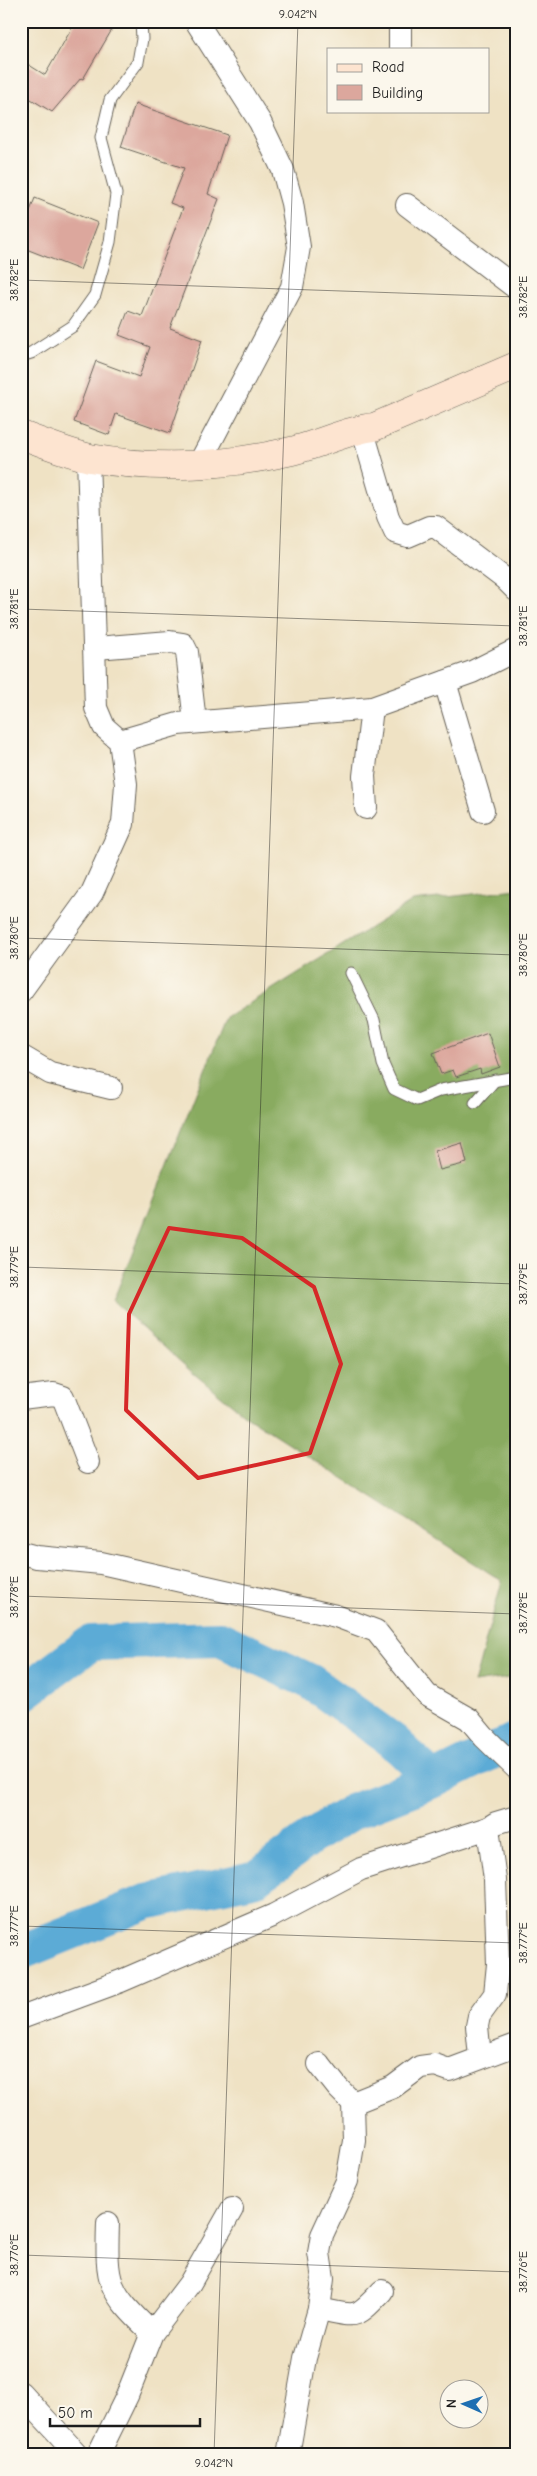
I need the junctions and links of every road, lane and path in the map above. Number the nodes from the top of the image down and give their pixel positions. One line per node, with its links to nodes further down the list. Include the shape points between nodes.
1 (142, 21): 7 (lane, via 138,62 110,100 101,138 116,194 110,242 95,295 73,326)
2 (196, 21): 12 (street, via 260,122 283,170 292,203 298,248 292,287)
3 (400, 21): 4 (street)
4 (400, 48)
5 (407, 205): 6 (street)
6 (516, 288)
7 (21, 356)
8 (516, 366): 9 (main road, via 374,427)
9 (362, 428): 12 (main road, via 313,446 258,459); 13 (street, via 395,532 408,536 436,527)
10 (21, 435): 11 (main road)
11 (88, 457): 12 (main road, via 140,465); 14 (street)
12 (198, 466)
13 (516, 590)
14 (96, 648): 18 (street, via 170,642 183,644 187,652); 19 (street, via 96,708 104,726)
15 (516, 650): 16 (street)
16 (445, 682): 17 (street); 21 (street)
17 (372, 708): 18 (street); 20 (street, via 364,776)
18 (194, 722): 19 (street)
19 (120, 741): 23 (street, via 126,784 123,824 92,893)
20 (366, 808)
21 (483, 811)
22 (351, 973): 26 (lane, via 374,1020 383,1064 394,1089 417,1100 441,1090)
23 (21, 991)
24 (21, 1056): 27 (street, via 50,1073)
25 (516, 1077): 26 (lane)
26 (495, 1080): 28 (lane)
27 (111, 1088)
28 (475, 1103)
29 (21, 1398): 30 (street, via 54,1394 63,1397)
30 (88, 1462)
31 (21, 1553): 32 (street, via 101,1563 336,1616 376,1631 428,1695 469,1719)
32 (516, 1768)
33 (516, 1817): 34 (street)
34 (488, 1828): 35 (street, via 361,1869 266,1919 122,1981); 37 (street, via 495,1880 498,1964 495,1994 478,2016)
35 (21, 2018)
36 (516, 2046): 37 (street)
37 (480, 2057): 39 (street, via 449,2070 435,2066 420,2067 393,2087)
38 (319, 2064): 39 (street)
39 (353, 2103): 43 (street, via 354,2140 347,2181 322,2235 319,2253 323,2280)
40 (232, 2209): 44 (street, via 190,2283)
41 (108, 2223): 44 (street, via 107,2264 112,2289)
42 (382, 2291): 43 (street, via 365,2310 354,2316)
43 (319, 2309): 48 (street, via 305,2358)
44 (152, 2333): 47 (street, via 128,2396)
45 (21, 2393): 46 (street)
46 (78, 2455)
47 (98, 2455)
48 (288, 2455)

